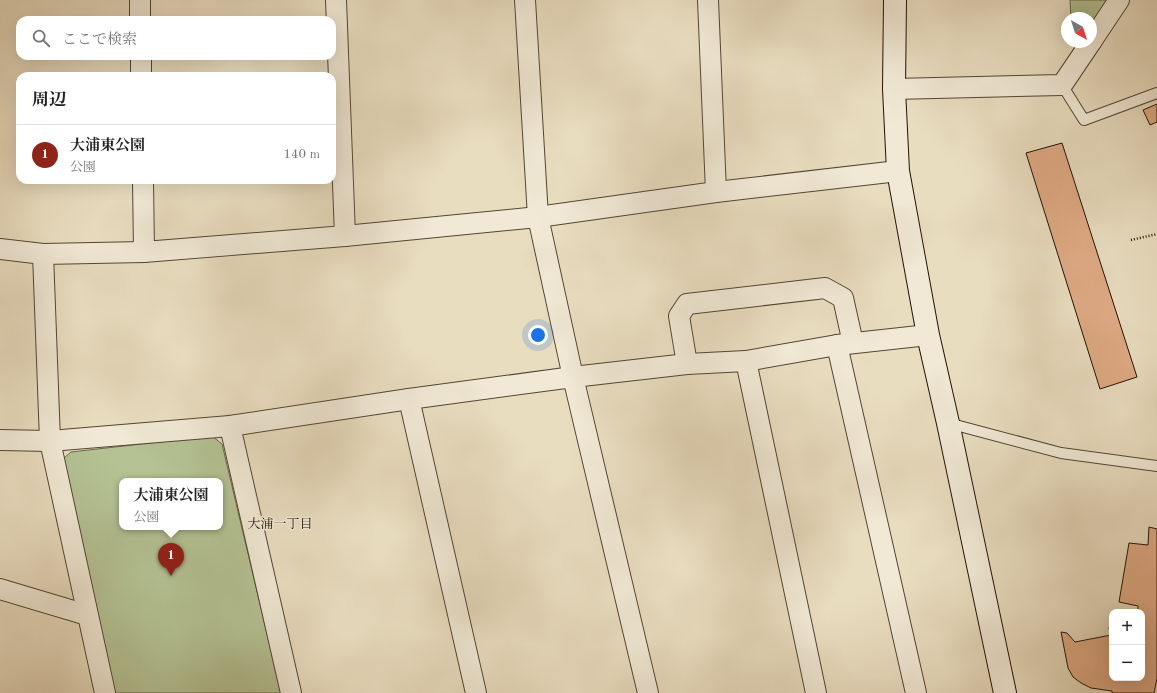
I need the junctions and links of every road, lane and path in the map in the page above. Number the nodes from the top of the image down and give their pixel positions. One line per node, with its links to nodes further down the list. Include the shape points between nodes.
1 (140, 0): 7 (street)
2 (336, 0): 20 (street)
3 (525, 0): 18 (street)
4 (708, 0): 17 (street)
5 (895, 0): 13 (street)
6 (1119, 0): 8 (street)
7 (140, 16)
8 (1097, 33)
9 (1087, 48): 12 (street)
10 (141, 60): 11 (street)
11 (141, 72)
12 (1062, 85): 13 (street); 14 (lane, via 1084,120)
13 (894, 88): 15 (street)
14 (1157, 93)
15 (898, 171): 17 (street); 25 (street)
16 (143, 184): 23 (street)
17 (716, 192): 18 (street)
18 (538, 217): 20 (street); 29 (street)
19 (1157, 234): 21 (path)
20 (345, 236): 23 (street)
21 (1131, 240)
22 (0, 249): 24 (street)
23 (144, 252): 24 (street)
24 (43, 254): 34 (street)
25 (928, 335): 26 (street); 31 (street)
26 (845, 344): 27 (street); 28 (street, via 843,298 825,288 687,304 679,316); 43 (street)
27 (746, 361): 28 (street); 42 (street)
28 (687, 364): 29 (street)
29 (573, 377): 30 (street); 41 (street)
30 (409, 399): 32 (street); 40 (street)
31 (948, 423): 35 (lane, via 1061,452); 44 (street)
32 (230, 426): 34 (street); 39 (street)
33 (0, 440): 34 (street)
34 (50, 441): 37 (street)
35 (1157, 466)
36 (0, 589): 37 (street)
37 (88, 615): 38 (street)
38 (105, 693)
39 (291, 693)
40 (476, 693)
41 (648, 693)
42 (816, 693)
43 (916, 693)
44 (1005, 693)

